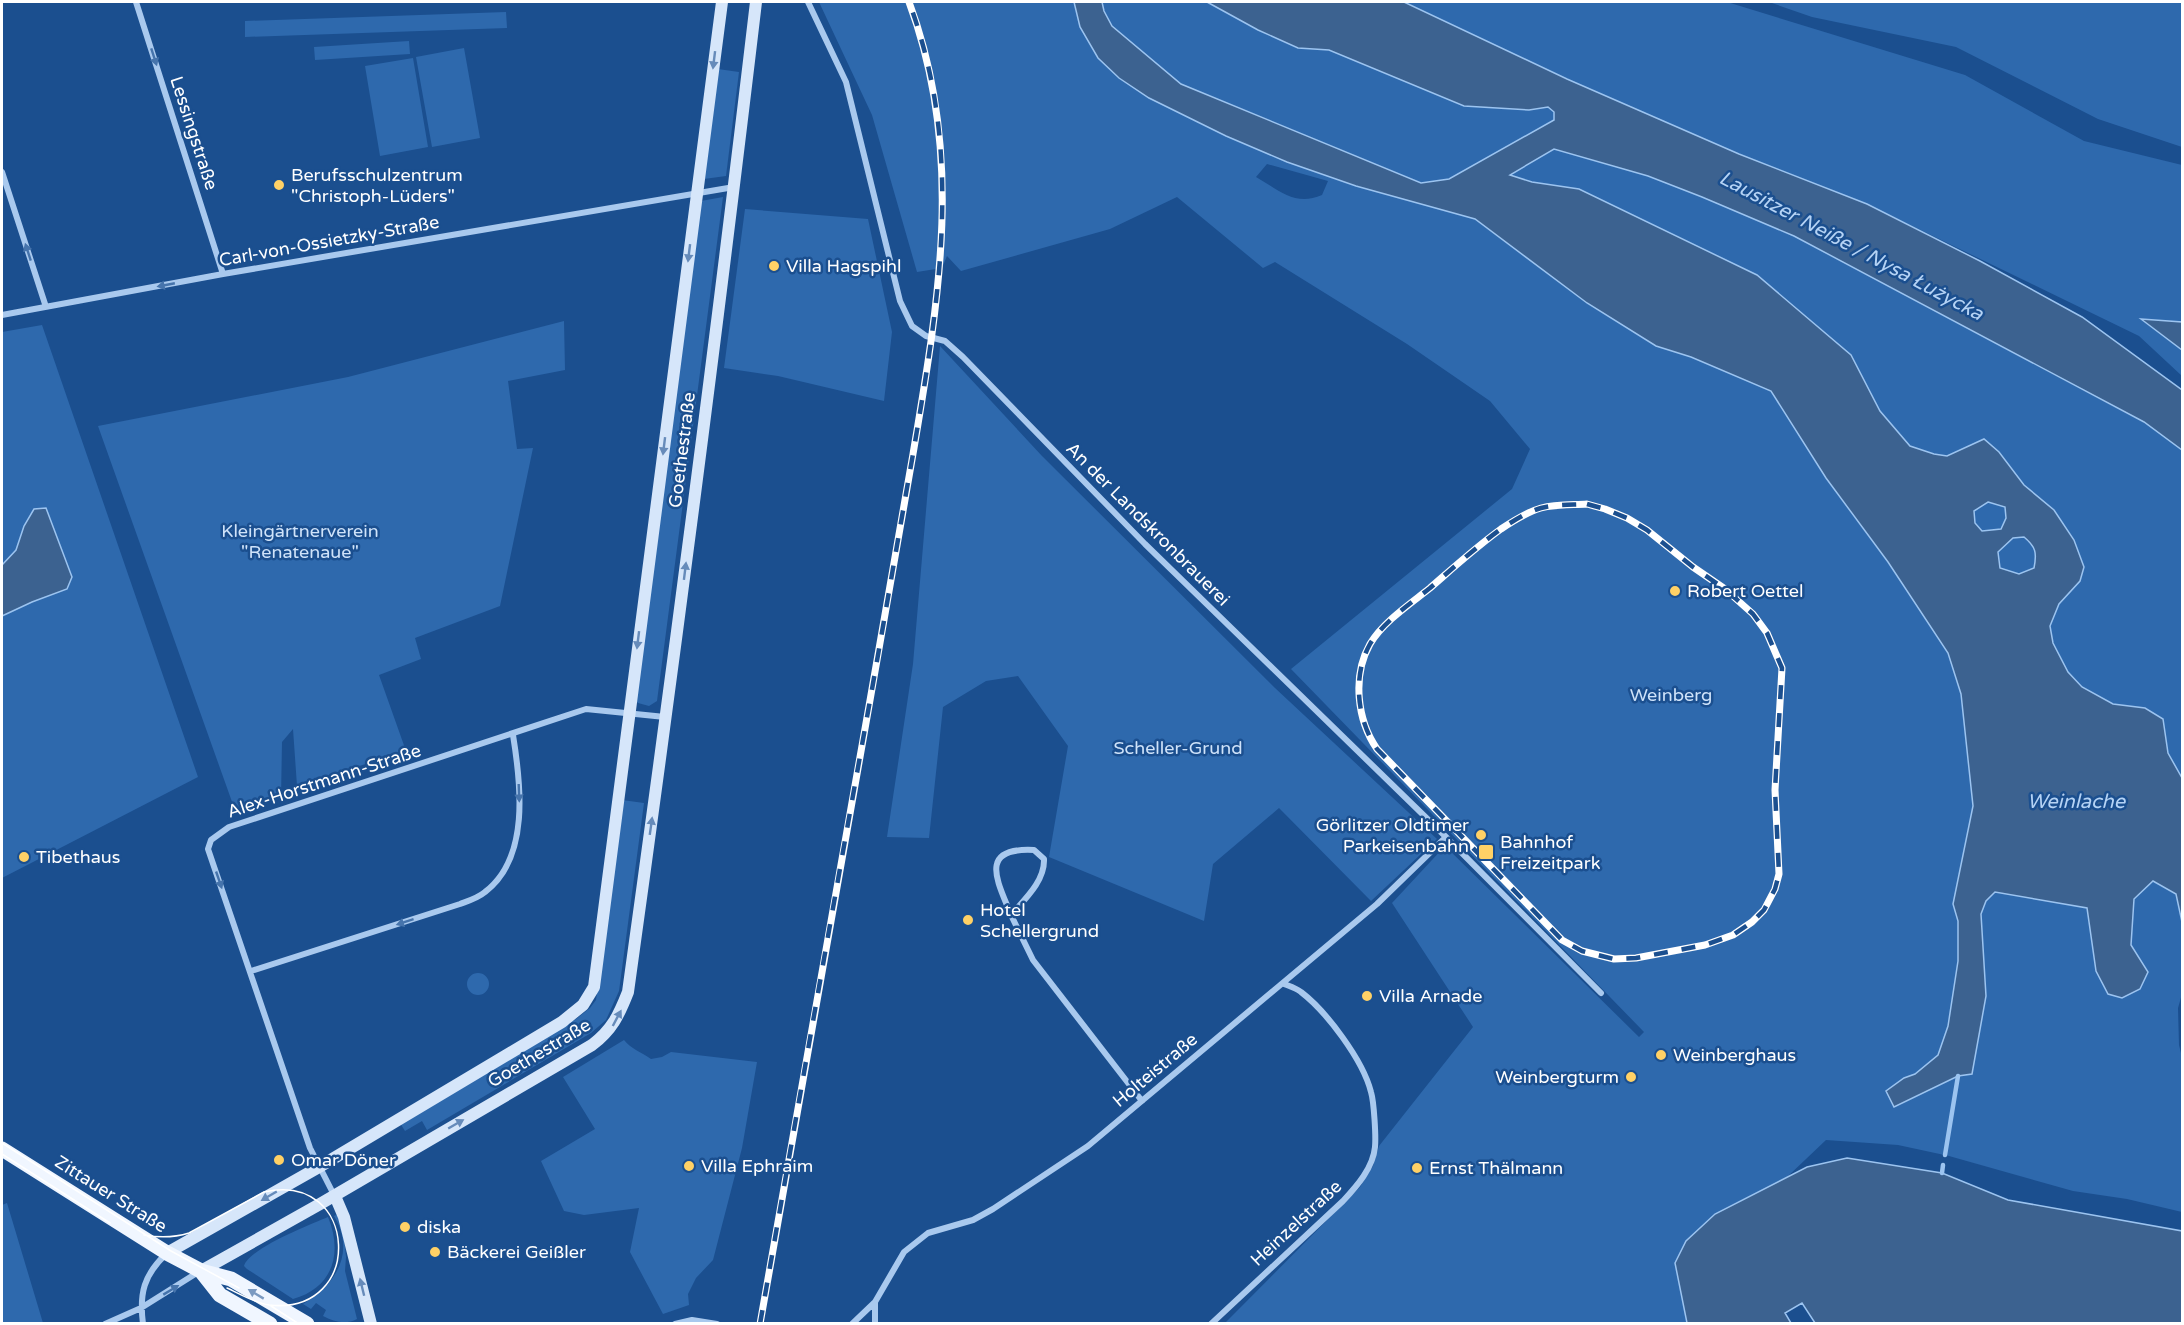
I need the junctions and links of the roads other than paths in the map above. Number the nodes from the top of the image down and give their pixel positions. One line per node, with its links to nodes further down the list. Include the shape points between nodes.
1 (136, 2): 8 (street, Lessingstraße, one-way to 8)
2 (722, 2): 7 (street, Goethestraße, one-way to 7)
3 (756, 2): 6 (street, Goethestraße)
4 (808, 2): 14 (street, An der Landskronbrauerei, via 846,82 896,289 912,326 926,336 945,341 963,357 1161,560)
5 (2, 171): 9 (street, one-way to 5)
6 (734, 186): 7 (street); 12 (street, Goethestraße, one-way to 6)
7 (697, 193): 8 (street, Carl-von-Ossietzky-Straße); 11 (street, Goethestraße, one-way to 11)
8 (223, 274): 9 (street, Carl-von-Ossietzky-Straße, one-way to 9)
9 (46, 307): 10 (street, Carl-von-Ossietzky-Straße)
10 (2, 315)
11 (629, 712): 12 (street); 13 (street, Alex-Horstmann-Straße, via 586,709); 21 (street, Goethestraße, via 596,974 589,997 562,1022)
12 (666, 717): 22 (street, Goethestraße, one-way to 12, via 592,1045 615,1023 628,992)
13 (513, 735): 16 (street, one-way to 16, via 520,810 516,839 504,873 484,893); 16 (street, Alex-Horstmann-Straße, one-way to 16, via 223,830 211,840 208,849)
14 (1446, 837): 17 (street, Holteistraße, via 1377,904); 18 (street, An der Landskronbrauerei)
15 (1011, 915): 15 (street, via 1044,869 1044,858 1034,850 1011,851 996,863 997,881); 19 (street, via 1034,960)
16 (251, 971): 21 (street, Alex-Horstmann-Straße)
17 (1284, 984): 19 (street, Holteistraße); 36 (street, Heinzelstraße, via 1300,991 1354,1053 1371,1092 1375,1147 1358,1185)
18 (1601, 993)
19 (1142, 1101): 25 (street, Holteistraße, via 1088,1146 993,1209 973,1220 928,1233 904,1252)
20 (2, 1149): 23 (main road, Zittauer Straße)
21 (319, 1167): 22 (street); 23 (street, Goethestraße, one-way to 23)
22 (335, 1196): 24 (street, Goethestraße); 31 (street, one-way to 22)
23 (167, 1253): 24 (main road, Zittauer Straße); 26 (street, via 147,1276)
24 (201, 1271): 26 (street, one-way to 24); 29 (main road, Zittauer Straße, via 220,1295); 30 (main road, Zittauer Straße, one-way to 24, via 231,1278)
25 (874, 1302): 34 (street, Holteistraße); 35 (street)
26 (141, 1308): 27 (street); 28 (street)
27 (105, 1323)
28 (143, 1323)
29 (270, 1323)
30 (307, 1323)
31 (371, 1323)
32 (675, 1323): 33 (street)
33 (717, 1323)
34 (852, 1323)
35 (875, 1323)
36 (1211, 1323)

